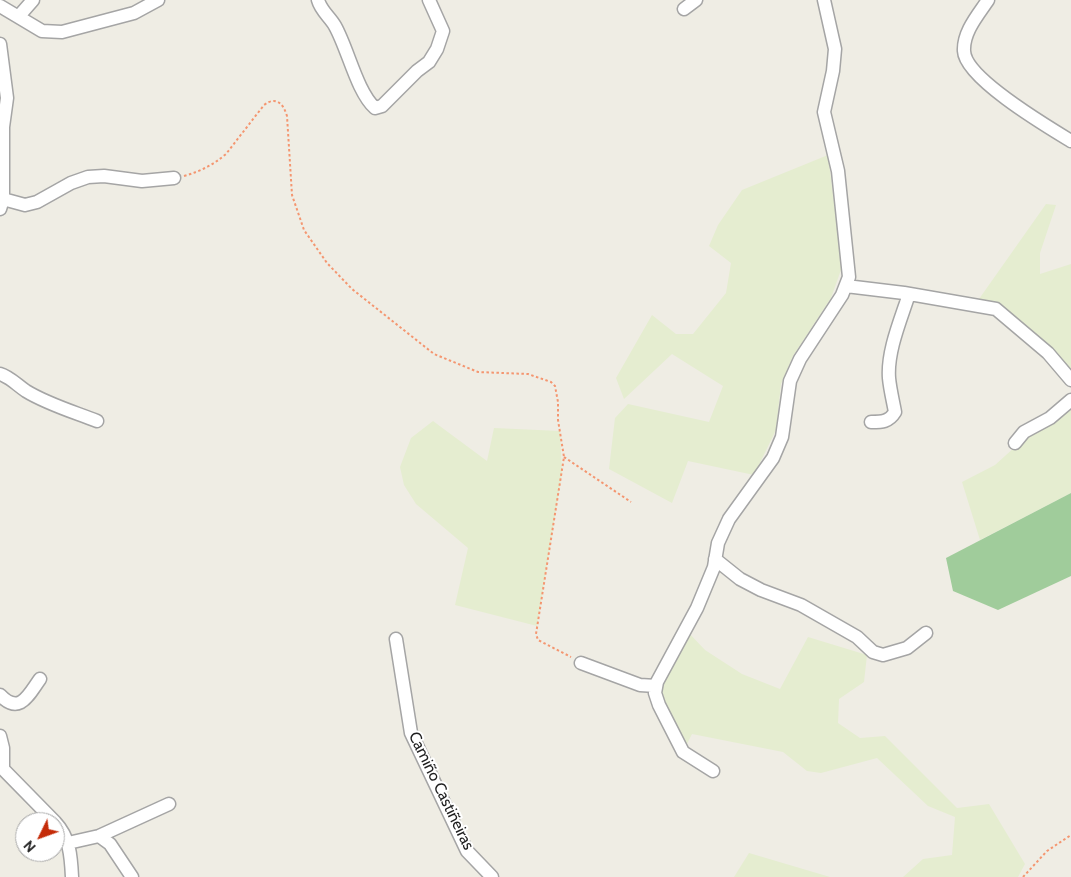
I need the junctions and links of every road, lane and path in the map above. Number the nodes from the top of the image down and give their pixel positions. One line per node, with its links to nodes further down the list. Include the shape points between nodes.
1 (33, 0): 10 (street)
2 (158, 0): 10 (street, via 134,14 62,32 42,31)
3 (318, 0): 4 (street, via 347,49 368,102 375,108 382,106 429,62 437,49 443,30)
4 (429, 0)
5 (696, 0): 9 (street)
6 (824, 0): 15 (street, via 835,49 824,112 838,171 849,277)
7 (988, 0): 12 (street, via 964,42 964,54 971,66 1017,107)
8 (0, 6): 10 (street)
9 (684, 9)
10 (19, 16)
11 (0, 44): 14 (street, via 7,98)
12 (1071, 142)
13 (174, 178): 14 (street, via 142,181 88,177 37,202); 23 (path, via 203,171 220,160 264,105 270,101 280,102 287,116 292,195 304,230 327,263 352,289 434,354 478,372 528,374 555,386)
14 (1, 204)
15 (846, 286): 16 (street); 25 (street, via 800,359 790,381 782,437 773,458 729,519 718,543)
16 (909, 294): 18 (street, via 996,309 1048,353); 21 (street, via 890,362 895,412 885,422)
17 (0, 374): 20 (street, via 26,391)
18 (1071, 380)
19 (1071, 400): 22 (street, via 1050,418 1024,432)
20 (97, 421)
21 (871, 422)
22 (1015, 443)
23 (564, 457): 24 (path); 28 (path, via 536,634 544,644)
24 (631, 502)
25 (716, 559): 26 (street, via 740,579 801,605 857,637 873,652 883,655 907,648); 30 (street, via 697,608)
26 (926, 633)
27 (396, 639): 43 (street, Camiño Castiñeiras, via 411,733 467,851)
28 (581, 663): 30 (street, via 640,685)
29 (40, 678): 31 (street, via 22,703 14,705)
30 (656, 686): 34 (street, via 659,705 683,752)
31 (0, 696)
32 (0, 736): 33 (street)
33 (2, 769): 36 (street)
34 (712, 771)
35 (169, 804): 39 (street)
36 (45, 812)
37 (1071, 835): 44 (path, via 1047,851)
38 (65, 836): 40 (street)
39 (99, 836): 40 (street); 42 (street, via 110,844)
40 (68, 843): 41 (street)
41 (72, 877)
42 (132, 877)
43 (492, 877)
44 (1023, 877)

